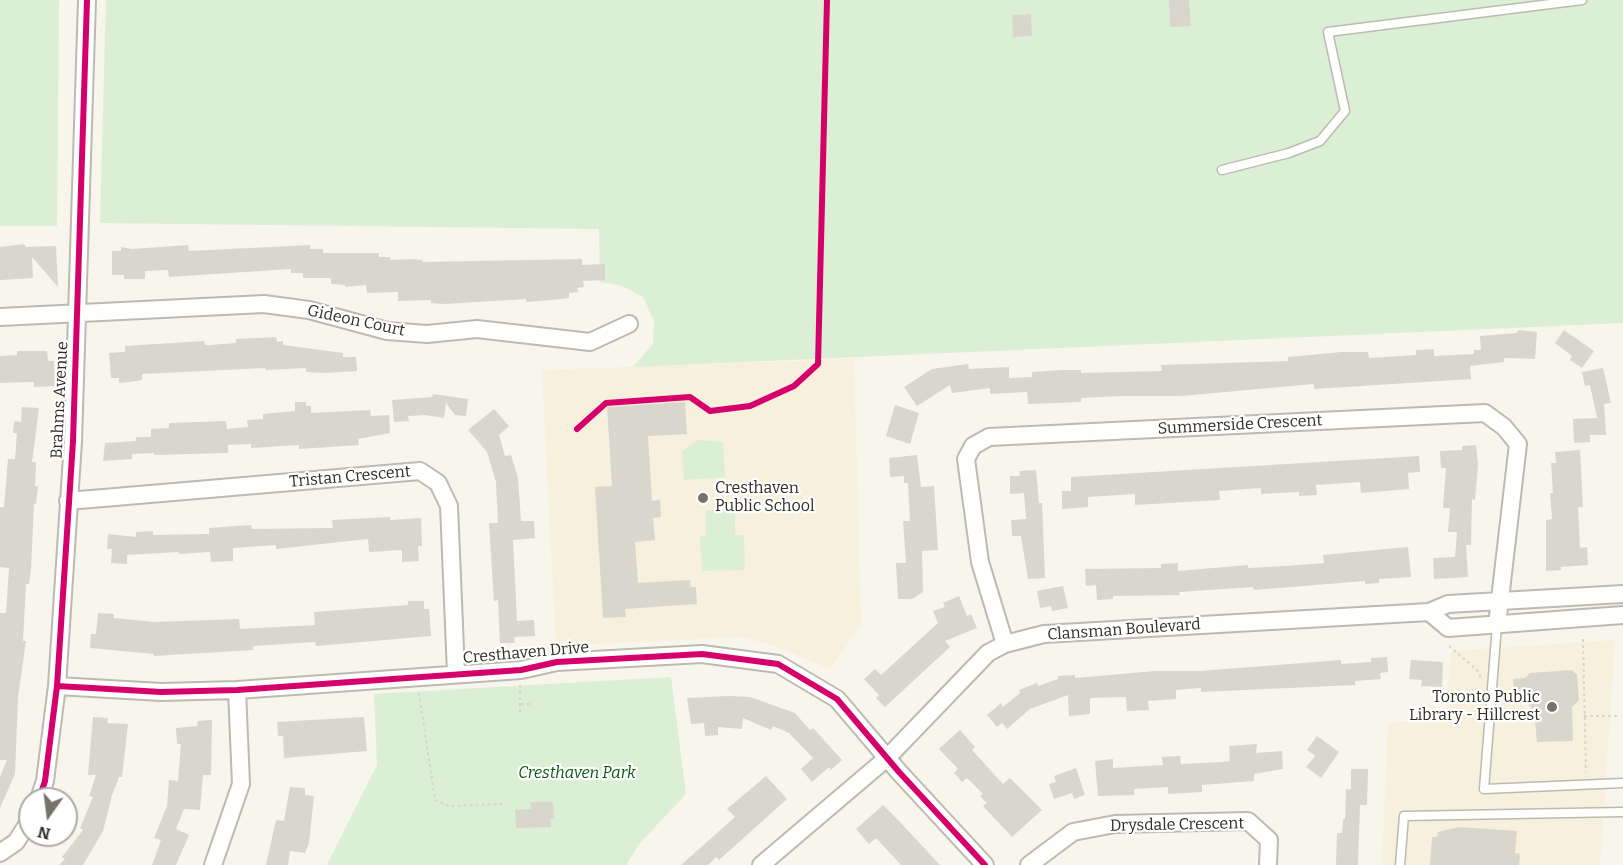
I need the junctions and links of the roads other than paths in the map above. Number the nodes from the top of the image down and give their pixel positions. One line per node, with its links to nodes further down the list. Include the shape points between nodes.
1 (87, 0): 4 (street, Brahms Avenue)
2 (1582, 0): 3 (lane, via 1328,32 1345,111 1320,141)
3 (1222, 170)
4 (78, 315): 5 (street, Gideon Court); 6 (street, Gideon Court, via 264,304 309,310 387,331 427,334 477,329 590,342); 7 (street, Brahms Avenue)
5 (0, 317)
6 (629, 324)
7 (68, 501): 14 (street, Tristan Crescent, via 420,471 438,483 449,506); 15 (street, Brahms Avenue)
8 (1623, 594): 9 (street, Clansman Boulevard)
9 (1500, 602): 10 (street, Clansman Boulevard, via 1448,604); 12 (street, Summerside Crescent); 13 (street, Summerside Crescent, via 1518,444 1504,426 1485,413 989,437 973,446 966,459 980,562)
10 (1429, 612): 12 (street, via 1448,628); 13 (street, Clansman Boulevard, via 1044,634)
11 (1623, 615): 12 (street)
12 (1497, 626): 18 (lane, via 1484,789)
13 (1005, 644): 17 (street, Clansman Boulevard, via 988,654)
14 (456, 673): 16 (street, Cresthaven Drive); 17 (street, Cresthaven Drive, via 520,670 557,662 702,654 778,664 837,699)
15 (57, 686): 16 (street, Cresthaven Drive, via 161,692); 19 (street, Brahms Avenue)
16 (237, 690): 23 (street, via 241,784)
17 (887, 758): 24 (street, Clansman Boulevard); 25 (street, Cresthaven Drive)
18 (1623, 783)
19 (43, 787)
20 (1623, 812): 28 (lane, via 1404,816)
21 (18, 839): 22 (street)
22 (0, 853)
23 (213, 865)
24 (761, 865)
25 (985, 865)
26 (1029, 865): 27 (street, Drysdale Crescent, via 1073,832 1114,824 1248,821 1269,840)
27 (1268, 865)
28 (1400, 865)

